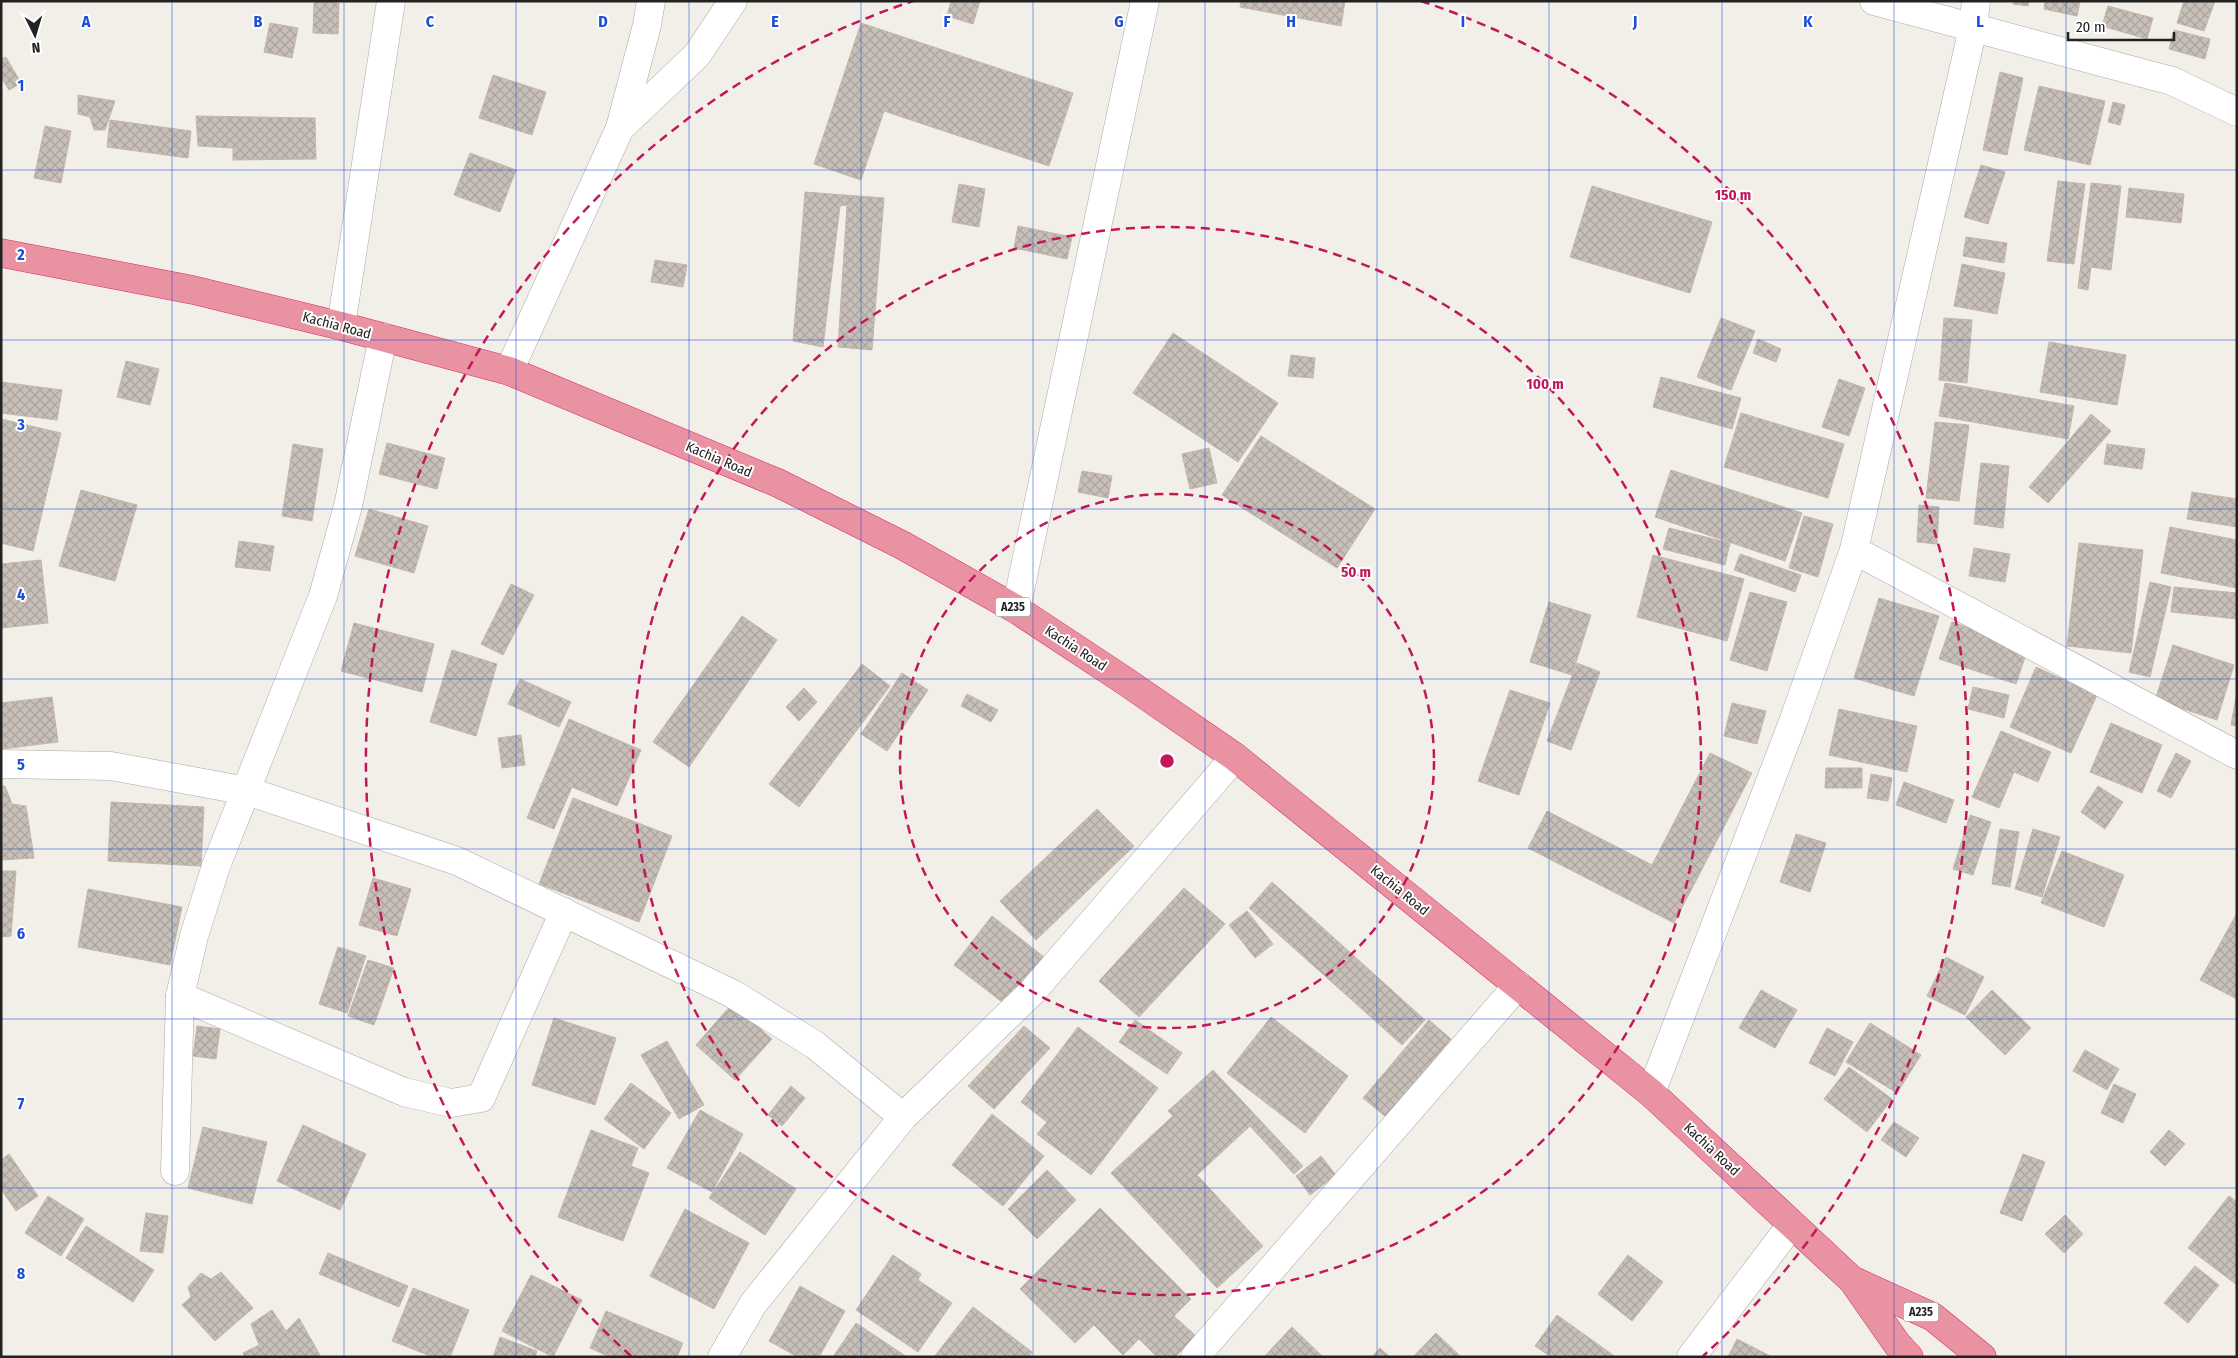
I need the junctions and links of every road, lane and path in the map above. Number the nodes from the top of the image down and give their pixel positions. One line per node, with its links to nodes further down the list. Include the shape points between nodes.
1 (392, 1): 11 (street)
2 (650, 1): 9 (street, via 647,25)
3 (733, 1): 9 (street, via 697,55)
4 (1145, 1): 15 (street)
5 (1874, 1): 7 (street)
6 (1976, 1): 7 (street)
7 (1973, 28): 8 (street, via 2172,81); 14 (street)
8 (2237, 112)
9 (620, 128): 13 (street)
10 (1, 253): 11 (highway, Kachia Road / A235, via 193,290)
11 (341, 326): 12 (highway, Kachia Road / A235)
12 (382, 337): 13 (highway, Kachia Road / A235); 19 (street, via 348,506 323,596)
13 (509, 371): 15 (highway, Kachia Road / A235, via 778,483 902,545)
14 (1854, 550): 16 (street); 23 (street, via 1793,722)
15 (1016, 609): 17 (highway, Kachia Road / A235)
16 (2237, 755)
17 (1236, 758): 21 (highway, Kachia Road / A235); 24 (street, via 1032,992)
18 (1, 764): 19 (street, via 110,766)
19 (247, 791): 20 (street, via 457,861); 22 (street, via 216,866 194,936)
20 (564, 912): 22 (street, via 481,1098 451,1103 404,1092); 24 (street, via 733,994 816,1044)
21 (1518, 985): 23 (highway, Kachia Road / A235); 29 (street)
22 (180, 996): 25 (street)
23 (1650, 1092): 26 (highway, Kachia Road / A235)
24 (903, 1117): 28 (street, via 753,1304)
25 (175, 1171)
26 (1792, 1224): 27 (highway, Kachia Road / A235); 30 (street)
27 (1852, 1280): 31 (highway, A235); 32 (highway, Kachia Road / A235, via 1933,1317)
28 (722, 1357)
29 (1195, 1357)
30 (1691, 1357)
31 (1909, 1357)
32 (1982, 1357)

